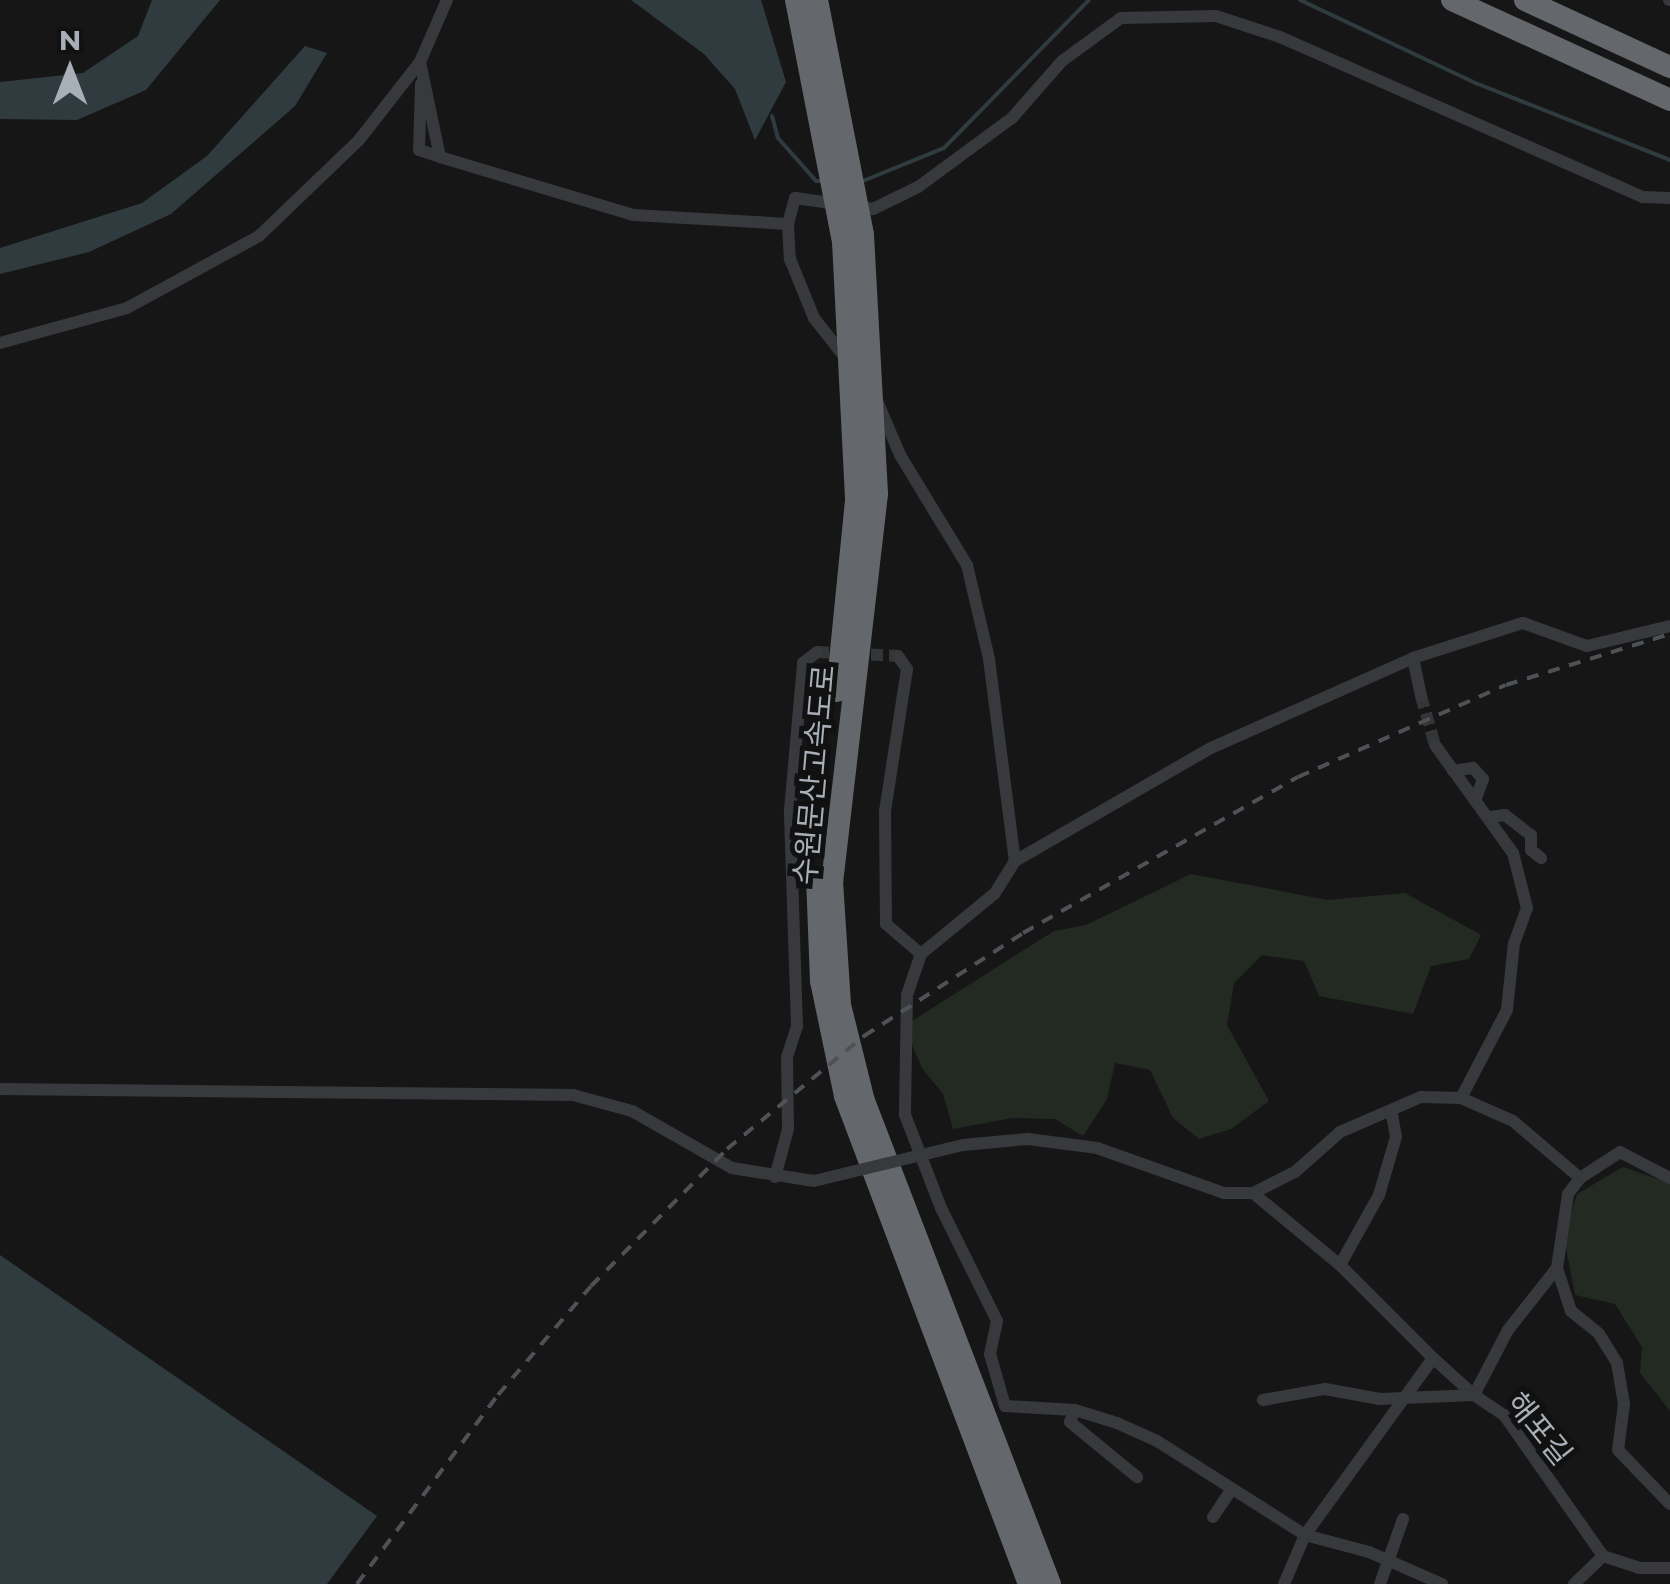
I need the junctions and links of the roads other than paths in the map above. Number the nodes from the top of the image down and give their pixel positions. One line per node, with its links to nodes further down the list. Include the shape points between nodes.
1 (446, 0): 7 (street)
2 (796, 0): 14 (highway, 수원문산고속도로, bridge, via 843,241)
3 (817, 0): 14 (highway, 수원문산고속도로, bridge, via 863,236)
4 (1452, 0): 9 (highway)
5 (1525, 0): 8 (highway)
6 (1160, 7): 11 (street, via 1280,37 1643,197); 12 (street, via 1122,18 1090,38 1012,118 918,187 873,210 795,198)
7 (420, 62): 10 (street); 10 (street, via 418,150); 13 (street, via 359,140 258,236 128,308)
8 (1670, 67)
9 (1670, 100)
10 (440, 157): 12 (street, via 633,214)
11 (1670, 198)
12 (788, 224): 23 (street, via 790,259 814,318 886,410 900,456 966,565 989,659)
13 (0, 342)
14 (866, 497): 48 (highway, 수원문산고속도로, via 817,882 821,981 845,1096); 49 (highway, 수원문산고속도로, via 832,881 840,1004 870,1118)
15 (1670, 626): 18 (street, via 1586,646 1522,622)
16 (816, 652): 28 (street, via 803,663 790,810 788,924 797,1026 787,1056 788,1130)
17 (898, 656): 24 (street, via 907,669 885,811 886,924)
18 (1412, 658): 19 (street); 23 (street, via 1211,748)
19 (1422, 696)
20 (1435, 744): 21 (street)
21 (1491, 817): 22 (street, via 1505,815 1531,835 1530,850); 26 (street, via 1514,853 1527,908 1514,943 1507,1010)
22 (1541, 858)
23 (1014, 861): 24 (street, via 994,894)
24 (921, 954): 38 (street, via 907,995 905,1114 941,1208 997,1322 990,1354 1005,1406)
25 (0, 1088): 28 (street, via 572,1095 632,1111 732,1168)
26 (1461, 1098): 27 (street, via 1421,1096); 29 (street, via 1513,1121)
27 (1391, 1110): 31 (street, via 1340,1132 1295,1172); 32 (street, via 1396,1137 1379,1195)
28 (775, 1176): 31 (street, bridge, via 814,1181 963,1145 1028,1139 1097,1148 1224,1193)
29 (1580, 1178): 30 (street, via 1620,1152); 33 (street, via 1568,1194)
30 (1670, 1178)
31 (1253, 1193): 32 (street)
32 (1340, 1265): 34 (street)
33 (1557, 1268): 35 (street, via 1508,1330); 41 (street, 해포길, via 1571,1310 1599,1334 1617,1364 1624,1404 1618,1450)
34 (1433, 1358): 35 (street); 36 (street)
35 (1474, 1394): 36 (street, 해포길); 45 (street, 해포길, via 1504,1415)
36 (1404, 1398): 37 (street, 해포길, via 1325,1389); 44 (street)
37 (1263, 1400)
38 (1075, 1410): 39 (street, via 1070,1422); 40 (street, via 1157,1441)
39 (1137, 1477)
40 (1231, 1490): 42 (street); 44 (street)
41 (1670, 1504)
42 (1213, 1516)
43 (1404, 1518): 46 (street)
44 (1305, 1534): 46 (street); 50 (street)
45 (1602, 1556): 47 (street, via 1639,1568); 53 (street)
46 (1390, 1561): 51 (street); 52 (street)
47 (1670, 1568)
48 (1029, 1584)
49 (1050, 1584)
50 (1284, 1584)
51 (1380, 1584)
52 (1442, 1584)
53 (1574, 1584)

